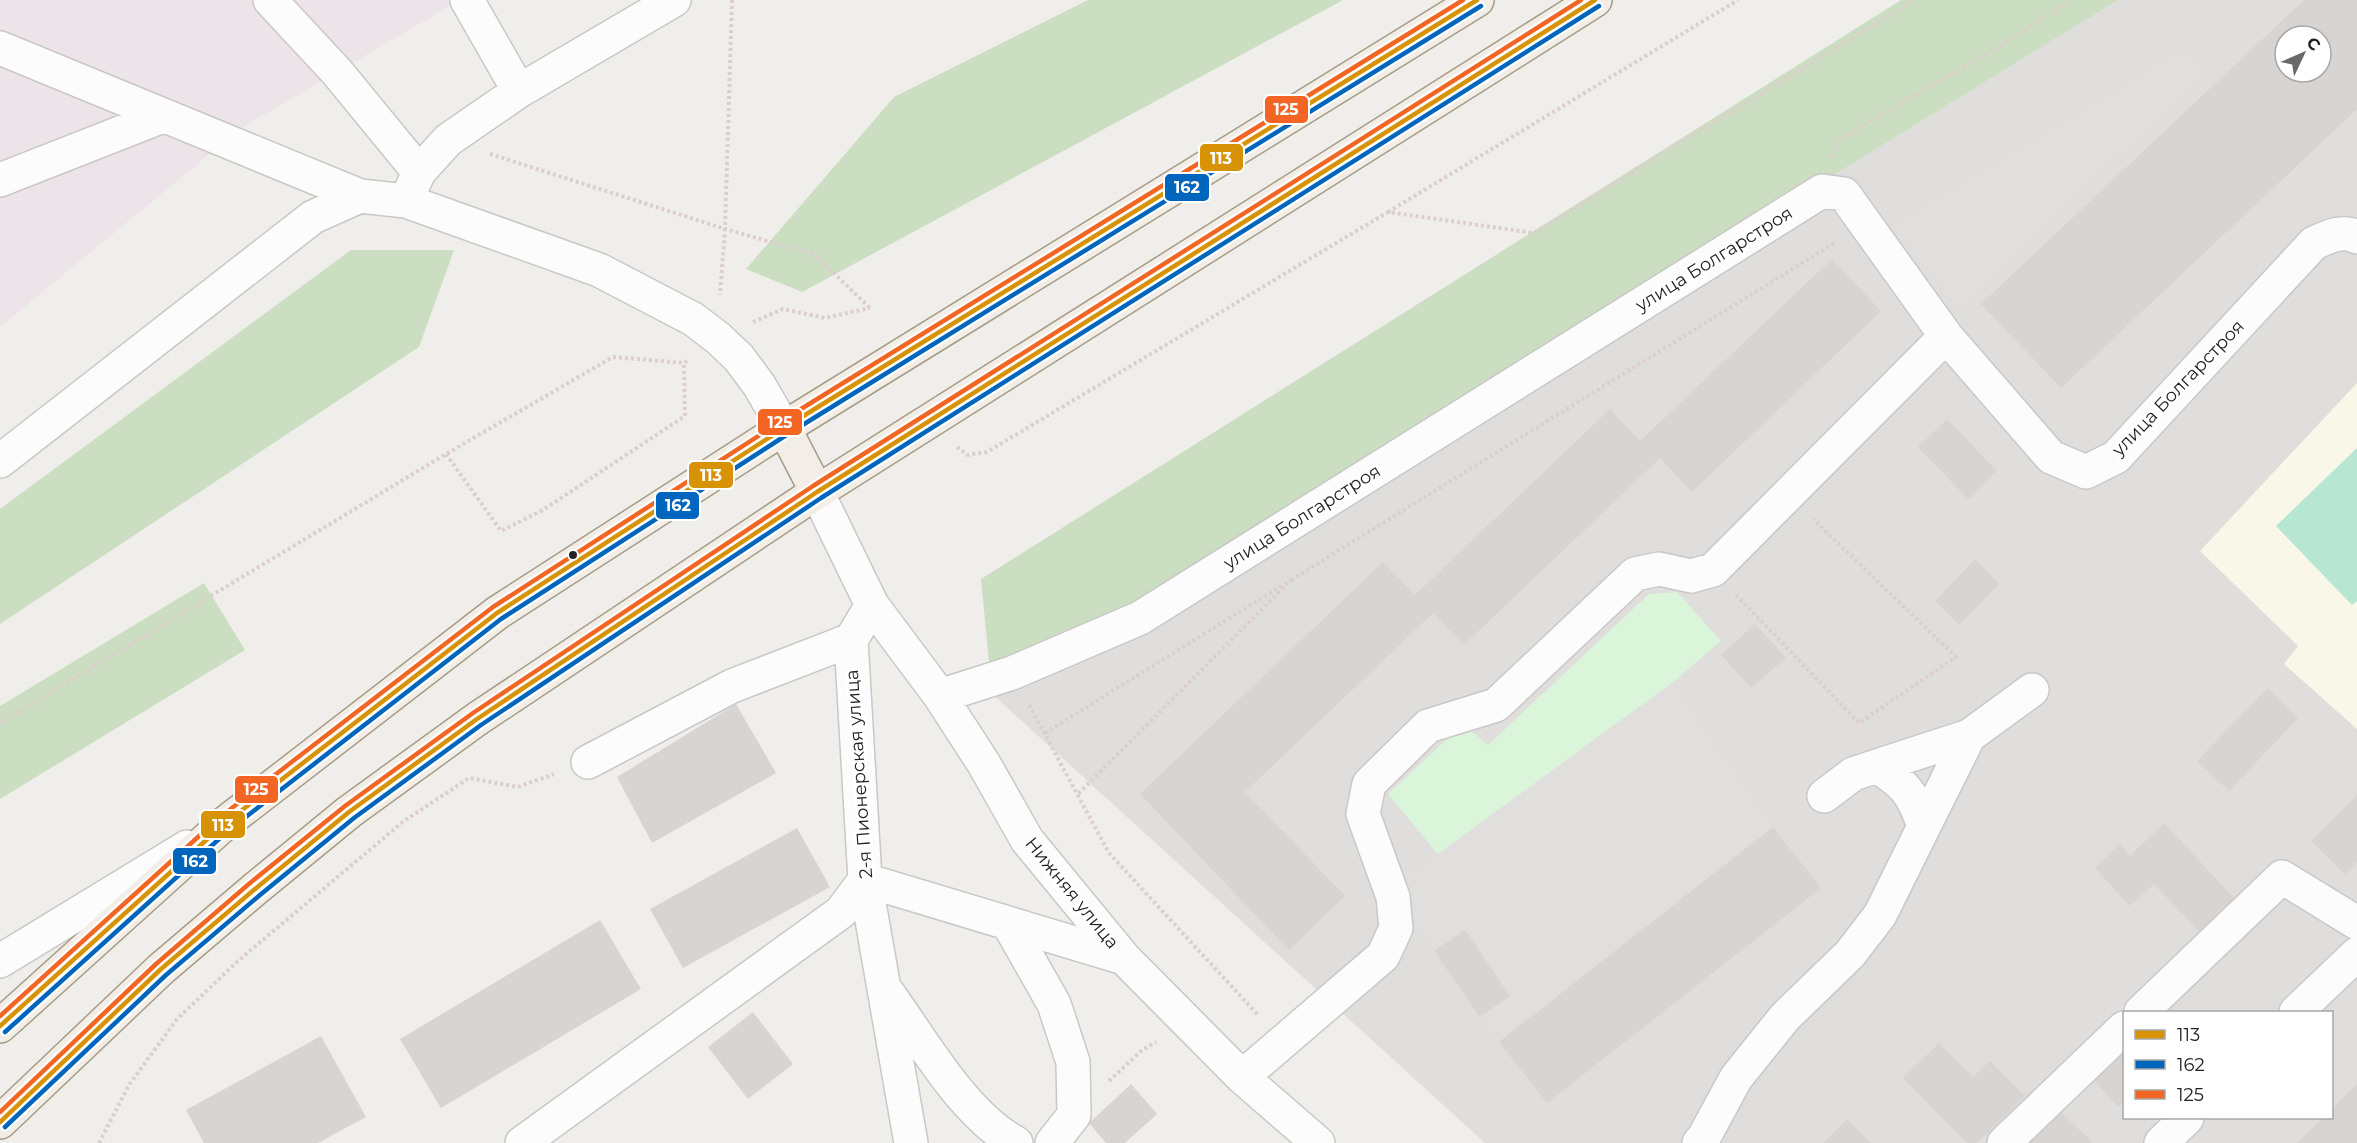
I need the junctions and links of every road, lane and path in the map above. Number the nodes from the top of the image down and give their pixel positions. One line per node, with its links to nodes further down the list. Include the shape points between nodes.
1 (270, 0): 15 (street, via 337,72)
2 (467, 0): 11 (street)
3 (674, 0): 11 (street)
4 (732, 0): 20 (path)
5 (1595, 0): 29 (main road)
6 (1738, 0): 18 (path)
7 (1914, 0): 18 (path, via 1534,234)
8 (2072, 0): 16 (path, via 1839,140)
9 (1473, 1): 25 (main road)
10 (0, 48): 12 (street)
11 (519, 91): 13 (street)
12 (162, 116): 14 (street); 17 (street)
13 (448, 140): 15 (street); 20 (path)
14 (0, 180)
15 (413, 186): 17 (street); 23 (street, via 599,270 693,319)
16 (1822, 191): 19 (street, улица Болгарстроя, via 1844,194); 35 (street, улица Болгарстроя, via 1140,618)
17 (360, 196): 28 (street, via 313,217)
18 (1388, 212): 26 (path, via 987,452 968,455)
19 (1865, 224): 22 (street, улица Болгарстроя); 32 (path)
20 (725, 229): 23 (path); 23 (path, via 814,254 870,308 825,318 783,309)
21 (2357, 237): 22 (street, улица Болгарстроя, via 2334,234 2314,243 2116,457 2086,472 2051,457)
22 (1947, 336): 30 (street)
23 (718, 338): 24 (path); 25 (street, via 739,358)
24 (684, 363): 27 (path, via 613,357); 27 (path, via 685,416 543,510 501,531)
25 (784, 428): 29 (main road); 45 (main road, via 497,613)
26 (951, 443)
27 (446, 454): 38 (path)
28 (0, 461)
29 (817, 492): 33 (street); 63 (main road, via 532,681 350,812 161,969)
30 (1789, 496): 31 (street); 31 (path, via 1956,657 1859,723)
31 (1713, 570): 59 (street, via 1690,576 1659,568 1635,574 1496,705 1428,726 1369,784 1363,814 1393,897 1396,928 1383,956)
32 (1291, 580): 39 (path); 43 (path)
33 (872, 605): 34 (street); 37 (street, Нижняя улица)
34 (851, 640): 41 (street, via 732,686); 47 (street, 2-я Пионерская улица)
35 (1012, 673): 37 (street, улица Болгарстроя); 39 (path)
36 (2032, 690): 40 (street)
37 (940, 696): 51 (street, Нижняя улица, via 1027,840)
38 (0, 723)
39 (1045, 733): 43 (path)
40 (1969, 736): 42 (street); 46 (street)
41 (588, 762): 64 (path, via 518,787 469,778 404,821 239,960 177,1019 129,1085)
42 (1877, 766): 44 (street, via 1853,774); 46 (street, via 1898,780 1914,799)
43 (1077, 795): 59 (path, via 1109,853)
44 (1824, 796)
45 (224, 824): 52 (street); 56 (main road)
46 (1924, 826): 70 (street, via 1880,915 1850,954 1785,1017 1736,1078)
47 (865, 880): 48 (street); 53 (street, 2-я Пионерская улица); 65 (street, via 841,912)
48 (1008, 923): 51 (street); 61 (street, via 1054,1004 1073,1062)
49 (2357, 923): 54 (street, via 2282,877)
50 (2357, 954): 55 (street)
51 (1124, 958): 58 (street, Нижняя улица)
52 (0, 961)
53 (884, 987): 66 (street, 2-я Пионерская улица); 67 (street, via 963,1098 998,1133)
54 (2142, 1011)
55 (2297, 1011)
56 (0, 1026)
57 (2123, 1029): 71 (street)
58 (1197, 1030): 60 (street, Нижняя улица); 61 (path, via 1163,1038 1142,1050)
59 (1282, 1042): 60 (street)
60 (1242, 1077): 69 (street, Нижняя улица)
61 (1074, 1115): 68 (street)
62 (2186, 1119): 72 (street)
63 (0, 1122)
64 (99, 1143)
65 (522, 1143)
66 (911, 1143)
67 (1016, 1143)
68 (1052, 1143)
69 (1318, 1143)
70 (1699, 1143)
71 (2004, 1143)
72 (2161, 1143)

